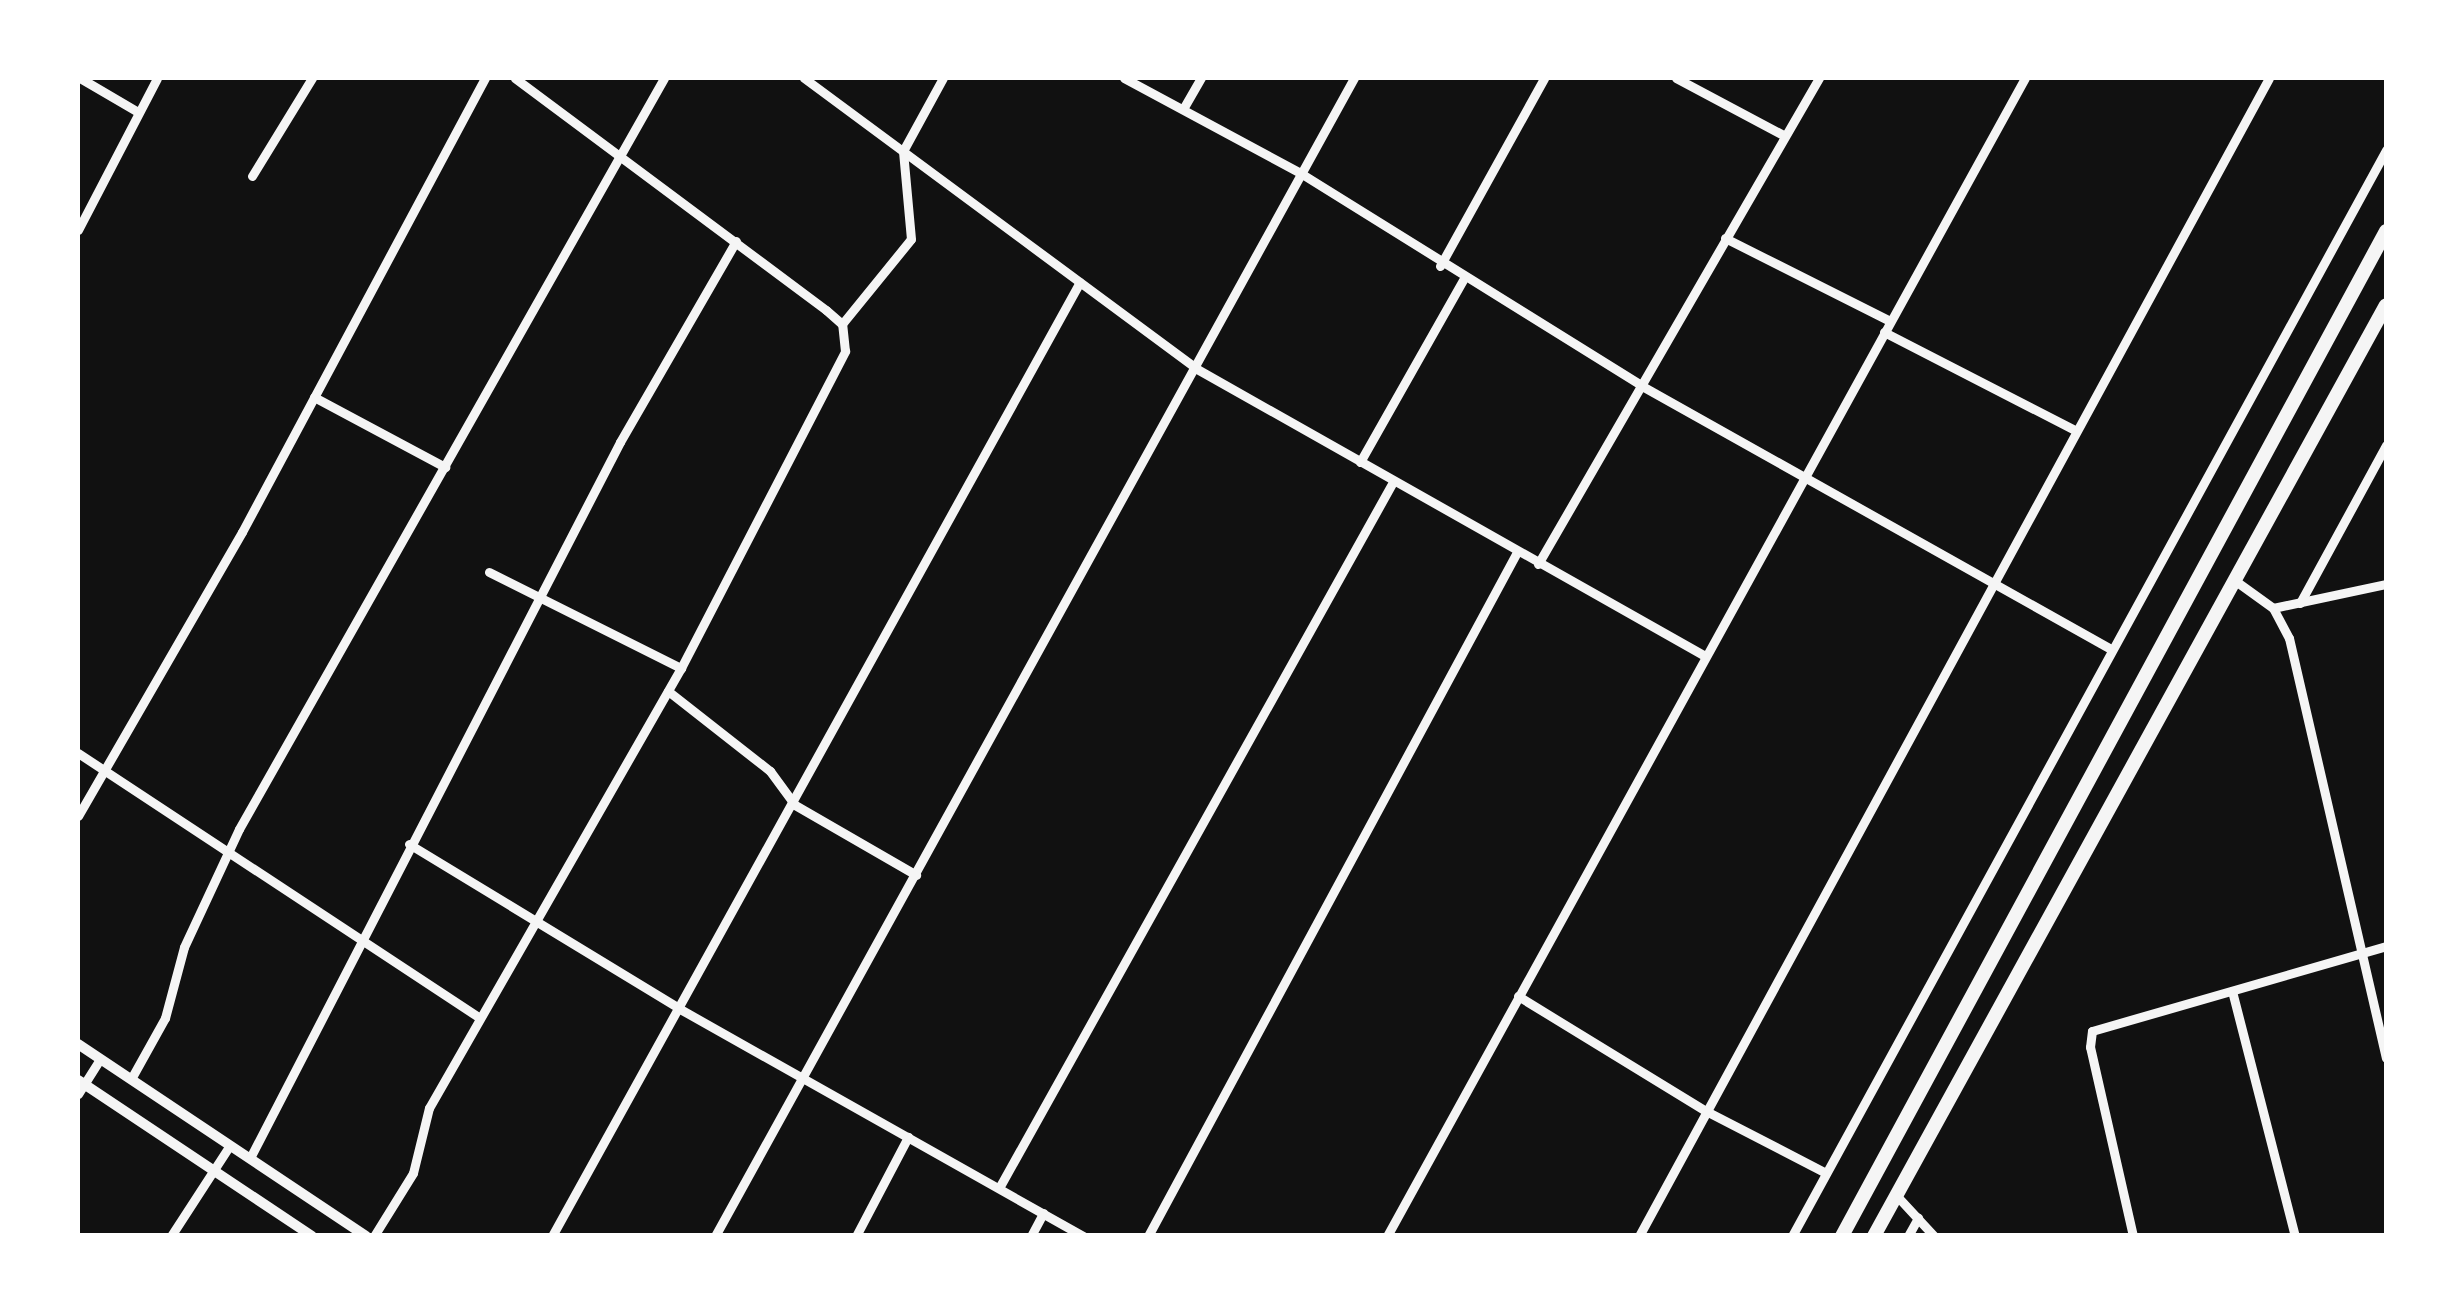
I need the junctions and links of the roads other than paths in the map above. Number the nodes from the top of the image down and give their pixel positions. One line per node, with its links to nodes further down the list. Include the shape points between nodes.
1 (80, 78): 18 (street)
2 (157, 78): 18 (street)
3 (312, 78): 24 (street)
4 (485, 78): 38 (street)
5 (515, 78): 22 (street)
6 (664, 78): 22 (street)
7 (804, 78): 21 (street)
8 (943, 78): 21 (street)
9 (1126, 78): 17 (street)
10 (1200, 78): 17 (street)
11 (1354, 78): 23 (street)
12 (1544, 78): 29 (street)
13 (1676, 78): 19 (street)
14 (1819, 78): 19 (street)
15 (2024, 78): 33 (street)
16 (2269, 78): 39 (street)
17 (1182, 110): 23 (street)
18 (138, 112): 25 (street)
19 (1782, 135): 27 (street)
20 (2386, 150): 54 (street)
21 (904, 151): 31 (street); 34 (street, via 911,239)
22 (620, 154): 28 (street); 42 (street)
23 (1302, 174): 29 (street); 36 (street)
24 (252, 176)
25 (78, 230)
26 (2386, 231): 102 (highway)
27 (1725, 238): 33 (street); 37 (street)
28 (736, 241): 34 (street); 51 (street)
29 (1440, 266): 30 (street)
30 (1462, 280): 37 (street); 41 (street)
31 (1080, 282): 36 (street); 60 (street)
32 (2386, 305): 49 (highway)
33 (1890, 321): 35 (street)
34 (842, 324): 56 (street, via 845,351)
35 (1884, 332): 39 (street); 43 (street)
36 (1197, 369): 41 (street); 64 (street)
37 (1642, 386): 43 (street); 46 (street)
38 (314, 397): 42 (street); 59 (street)
39 (2075, 430): 48 (street)
40 (2386, 446): 52 (street)
41 (1360, 462): 44 (street)
42 (444, 467): 63 (street)
43 (1804, 478): 48 (street); 55 (street)
44 (1393, 482): 45 (street); 85 (street)
45 (1516, 552): 46 (street); 98 (street)
46 (1538, 564): 55 (street)
47 (490, 572): 51 (street)
48 (1992, 582): 54 (street); 79 (street)
49 (2237, 582): 53 (street); 86 (highway)
50 (2386, 584): 52 (street)
51 (538, 598): 56 (street); 62 (street)
52 (2300, 603): 53 (street)
53 (2273, 608): 68 (street, via 2289,638)
54 (2110, 648): 84 (street)
55 (1705, 656): 70 (street)
56 (681, 668): 57 (street)
57 (668, 692): 60 (street, via 770,772); 65 (street)
58 (78, 754): 59 (street)
59 (103, 770): 61 (street); 63 (street)
60 (795, 805): 64 (street); 71 (street)
61 (78, 816)
62 (409, 844): 65 (street); 66 (street)
63 (227, 852): 66 (street); 77 (street, via 178,964 165,1018)
64 (916, 875): 76 (street)
65 (532, 923): 71 (street); 72 (street)
66 (358, 941): 72 (street); 82 (street)
67 (2386, 946): 68 (street)
68 (2359, 953): 69 (street); 75 (street)
69 (2232, 991): 106 (street, via 2100,1027 2089,1038); 107 (street)
70 (1518, 996): 79 (street); 99 (street)
71 (680, 1009): 76 (street); 93 (street)
72 (480, 1018): 92 (street, via 429,1108 412,1174)
73 (78, 1044): 74 (street)
74 (100, 1058): 77 (street); 78 (street)
75 (2386, 1058)
76 (803, 1078): 80 (street); 94 (street)
77 (130, 1079): 81 (street)
78 (79, 1086): 83 (street)
79 (1706, 1111): 84 (street); 100 (street)
80 (908, 1137): 85 (street); 95 (street)
81 (230, 1145): 82 (street); 83 (street)
82 (250, 1158): 91 (street)
83 (211, 1168): 89 (street); 90 (street)
84 (1826, 1173): 101 (street)
85 (999, 1188): 87 (street)
86 (1896, 1195): 88 (street); 103 (highway)
87 (1044, 1213): 96 (street); 97 (street)
88 (1918, 1218): 104 (street); 105 (street)
89 (171, 1236)
90 (312, 1236)
91 (366, 1236)
92 (374, 1236)
93 (552, 1236)
94 (715, 1236)
95 (856, 1236)
96 (1031, 1236)
97 (1083, 1236)
98 (1148, 1236)
99 (1387, 1236)
100 (1639, 1236)
101 (1792, 1236)
102 (1842, 1236)
103 (1874, 1236)
104 (1908, 1236)
105 (1934, 1236)
106 (2133, 1236)
107 (2294, 1236)

